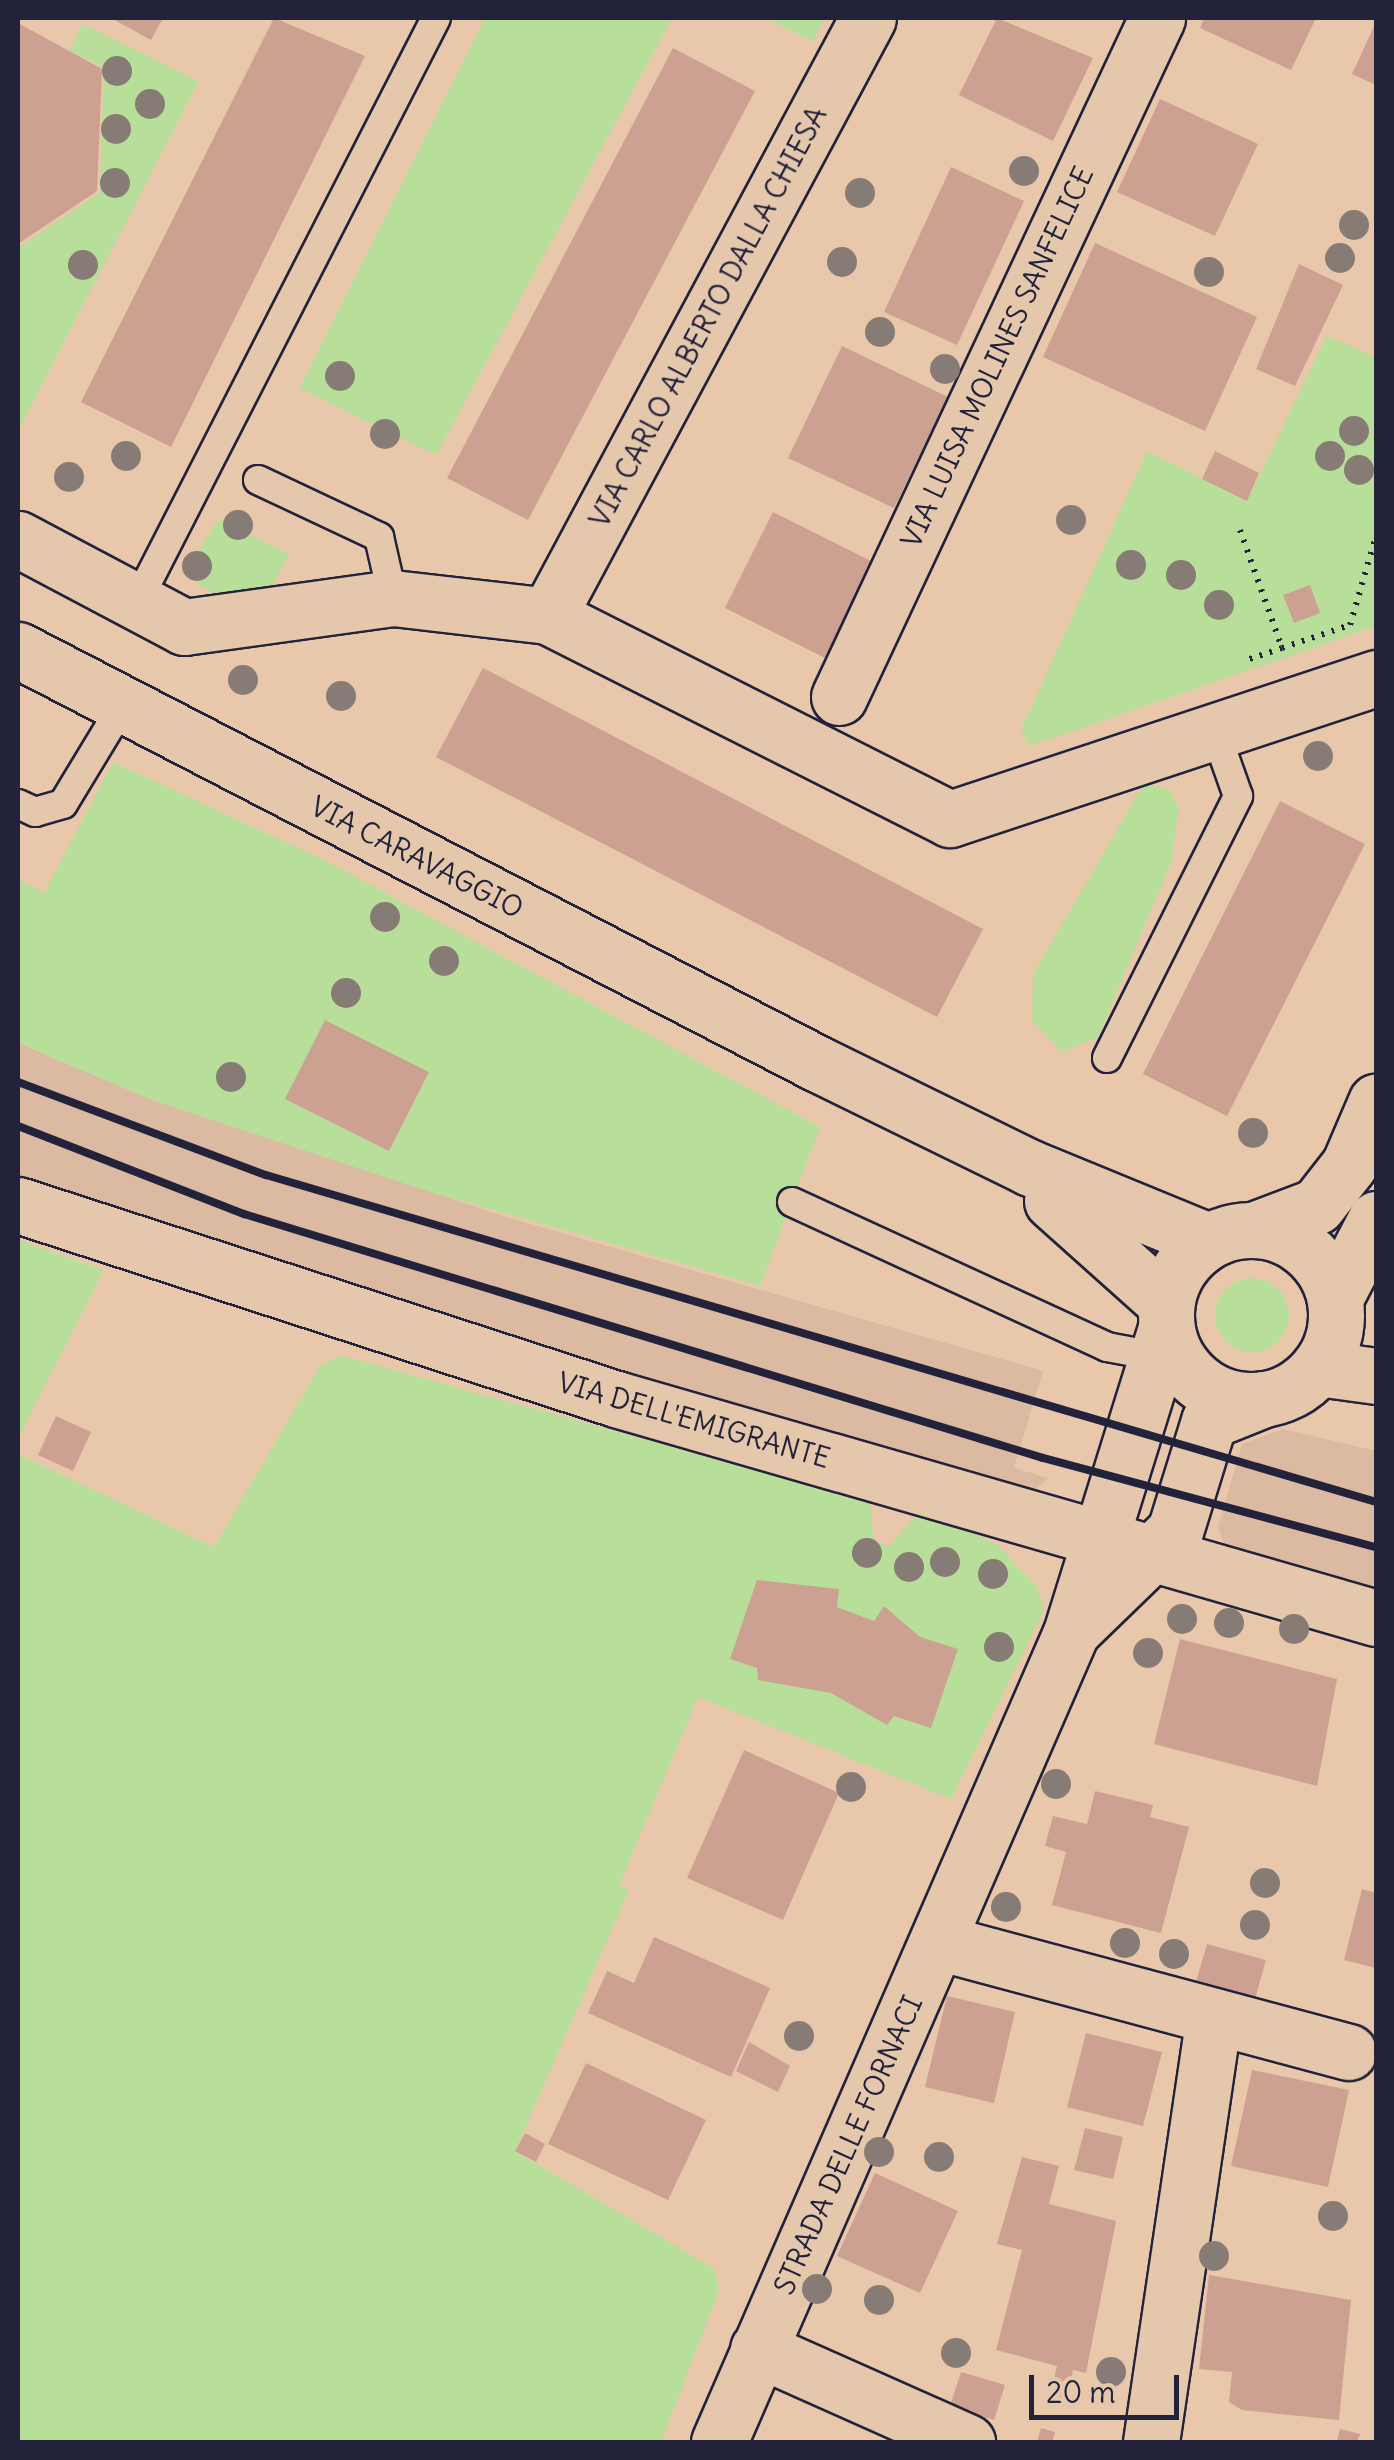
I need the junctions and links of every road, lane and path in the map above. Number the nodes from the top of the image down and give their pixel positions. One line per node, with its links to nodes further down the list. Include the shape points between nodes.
1 (436, 18): 9 (lane)
2 (868, 18): 10 (street, VIA CARLO ALBERTO DALLA CHIESA)
3 (1157, 18): 15 (street, VIA LUISA MOLINES SANFELICE)
4 (258, 480): 8 (lane, via 380,537)
5 (1240, 530): 11 (path)
6 (1376, 536): 11 (path, via 1350,625)
7 (18, 539): 9 (street)
8 (393, 598): 9 (street, via 184,627); 10 (street)
9 (137, 602)
10 (548, 616): 17 (street, via 950,819)
11 (1282, 648): 13 (path)
12 (18, 650): 16 (street, VIA CARAVAGGIO)
13 (1228, 667)
14 (1376, 678): 17 (street)
15 (840, 697)
16 (124, 705): 18 (lane, via 63,804 35,812); 20 (street, VIA CARAVAGGIO)
17 (1215, 732): 19 (lane, via 1238,796)
18 (18, 804)
19 (1107, 1058)
20 (816, 1064): 25 (street, VIA CARAVAGGIO, via 1028,1167); 27 (street, VIA CARAVAGGIO, via 1021,1179 1101,1236)
21 (1376, 1102): 25 (street, via 1349,1166 1317,1206)
22 (792, 1202): 27 (lane, via 1107,1347)
23 (18, 1204): 31 (street, VIA DELL'EMIGRANTE, via 616,1399)
24 (1376, 1219): 26 (street)
25 (1232, 1235): 26 (street, via 1308,1250); 27 (street, via 1173,1278)
26 (1349, 1316): 28 (street)
27 (1163, 1329): 30 (street, via 1176,1356 1206,1388); 31 (street, STRADA DELLE FORNACI)
28 (1318, 1368): 29 (street); 30 (street)
29 (1376, 1376)
30 (1264, 1399): 32 (street, STRADA DELLE FORNACI, via 1209,1421 1175,1531)
31 (1097, 1537): 32 (street, VIA DELL'EMIGRANTE); 34 (street, STRADA DELLE FORNACI)
32 (1153, 1552): 33 (street, VIA DELL'EMIGRANTE); 34 (street, STRADA DELLE FORNACI)
33 (1376, 1618)
34 (1071, 1634): 35 (street, STRADA DELLE FORNACI)
35 (938, 1942): 36 (street); 38 (street, STRADA DELLE FORNACI)
36 (1214, 2017): 37 (street); 41 (street)
37 (1348, 2052)
38 (758, 2349): 39 (street, STRADA DELLE FORNACI); 40 (street)
39 (719, 2442)
40 (967, 2442)
41 (1151, 2442)

